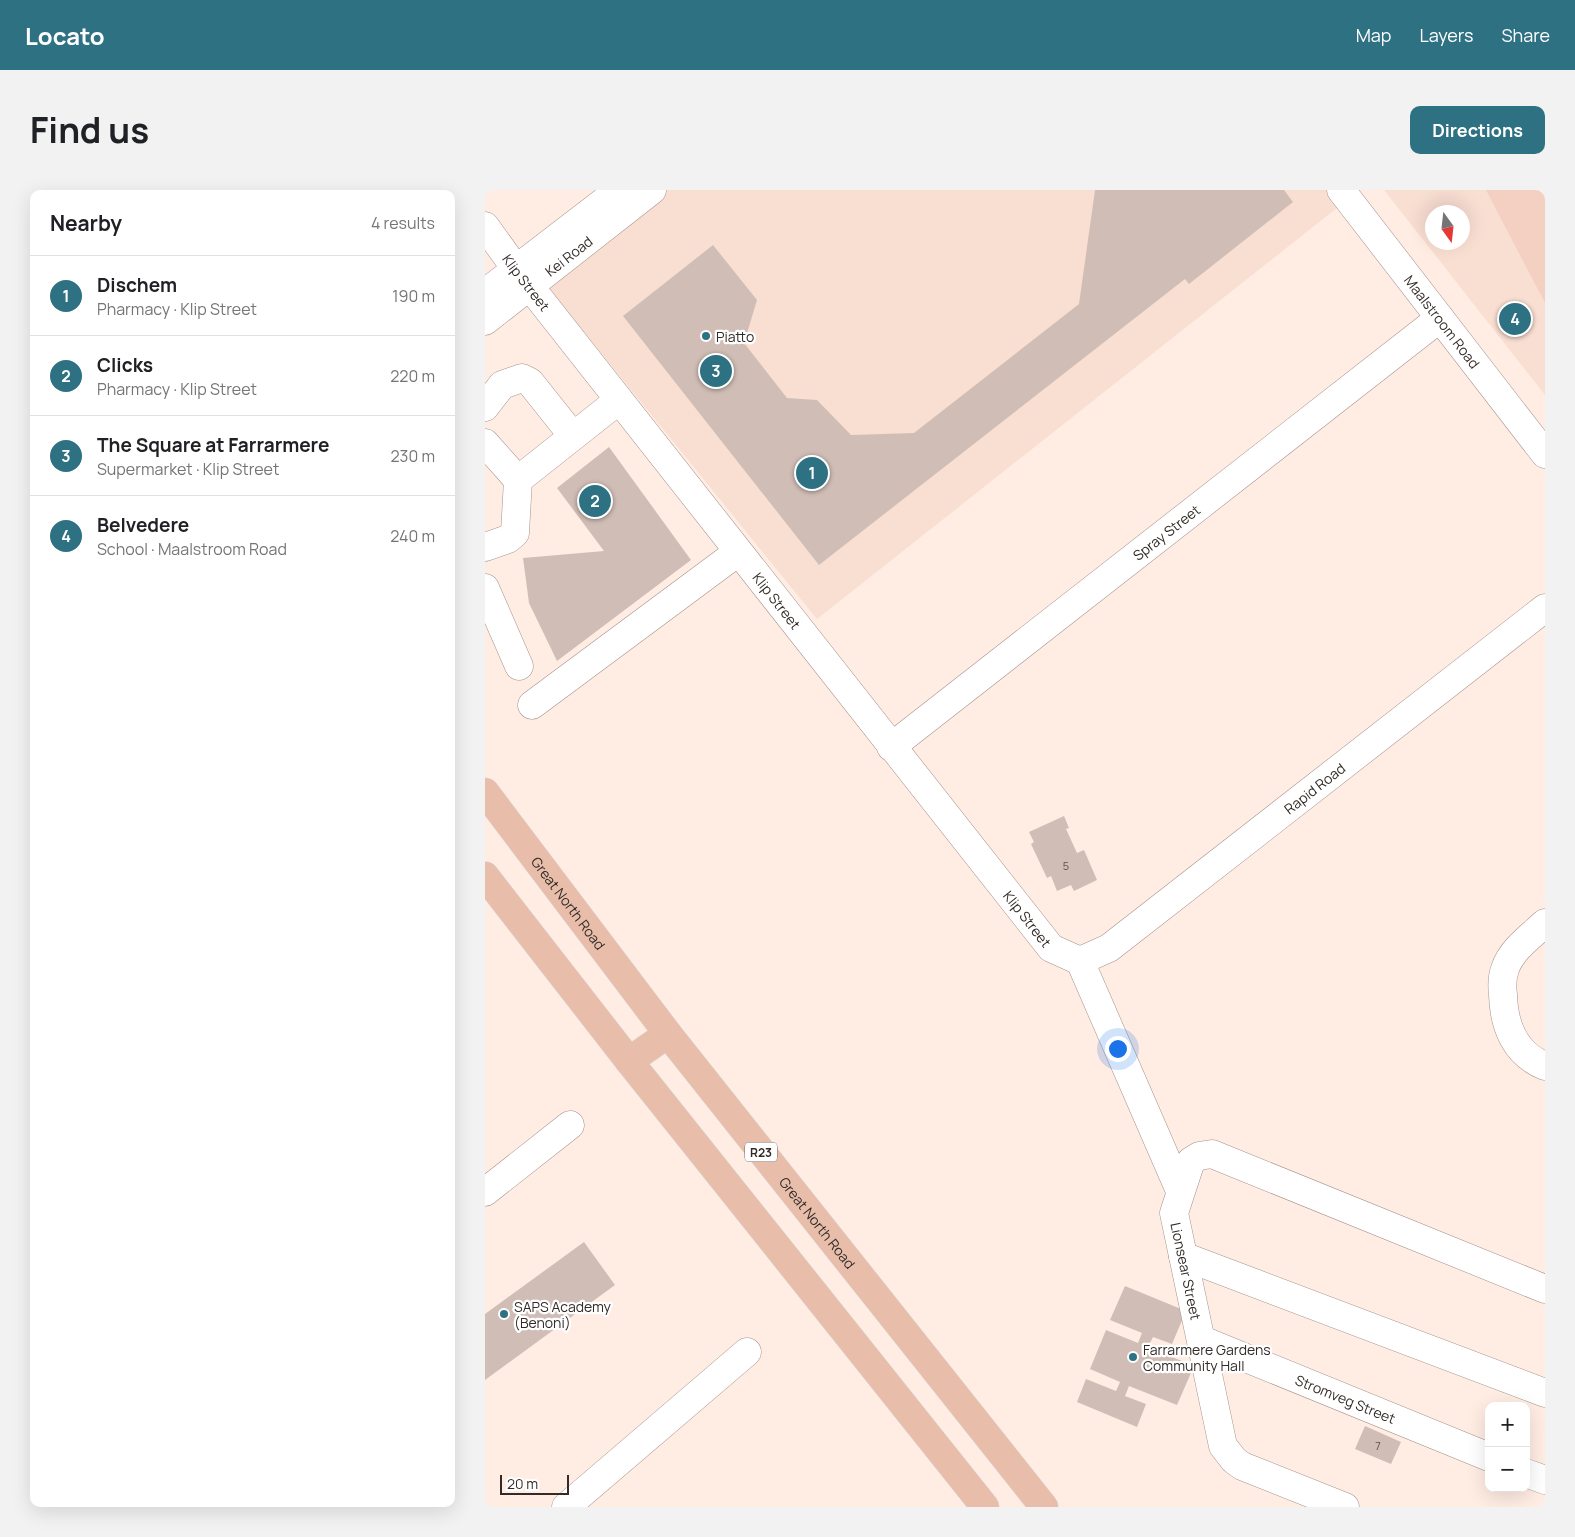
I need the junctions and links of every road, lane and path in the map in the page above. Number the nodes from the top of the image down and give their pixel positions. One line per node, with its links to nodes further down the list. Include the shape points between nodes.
1 (619, 190): 5 (street, Kei Road)
2 (652, 190): 5 (street, Kei Road)
3 (1341, 190): 7 (street, Maalstroom Road)
4 (485, 226): 5 (street, Klip Street)
5 (523, 277): 6 (street, Kei Road); 8 (street, Kei Road); 9 (street, Klip Street)
6 (485, 293)
7 (1440, 318): 13 (street, Maalstroom Road); 21 (street, Spray Street)
8 (485, 321)
9 (619, 400): 11 (street); 16 (street, Klip Street)
10 (485, 407): 11 (street, via 502,385 522,378 529,382)
11 (573, 436): 14 (street)
12 (485, 443): 14 (street)
13 (1545, 454)
14 (518, 480): 15 (street, via 515,532 508,539)
15 (485, 547)
16 (738, 552): 20 (street); 21 (street, Klip Street)
17 (485, 588): 19 (street)
18 (1545, 608): 25 (street, Rapid Road, via 1109,948)
19 (519, 666)
20 (532, 705)
21 (891, 747): 25 (street, Klip Street, via 1051,948)
22 (485, 792): 26 (main road, Great North Road / R23)
23 (485, 876): 27 (main road)
24 (1545, 923): 28 (street, via 1515,951 1505,969 1502,986 1506,1024 1512,1038 1523,1053)
25 (1080, 961): 30 (street)
26 (668, 1034): 27 (main road); 42 (main road, Great North Road / R23)
27 (629, 1061): 41 (main road)
28 (1545, 1066)
29 (570, 1125): 31 (street)
30 (1179, 1191): 32 (street, Lionsear Street, via 1174,1213); 33 (street, Lionsear Street, via 1191,1162 1199,1156 1212,1154)
31 (485, 1192)
32 (1183, 1256): 34 (street, Lionsear Street); 36 (street)
33 (1545, 1289)
34 (1202, 1340): 37 (street, Stromveg Street); 43 (street, Lionsear Street, via 1221,1440 1226,1451 1243,1466)
35 (747, 1352): 40 (street)
36 (1545, 1393)
37 (1485, 1456)
38 (1530, 1474): 39 (street)
39 (1545, 1480)
40 (566, 1507)
41 (985, 1507)
42 (1043, 1507)
43 (1345, 1507)

